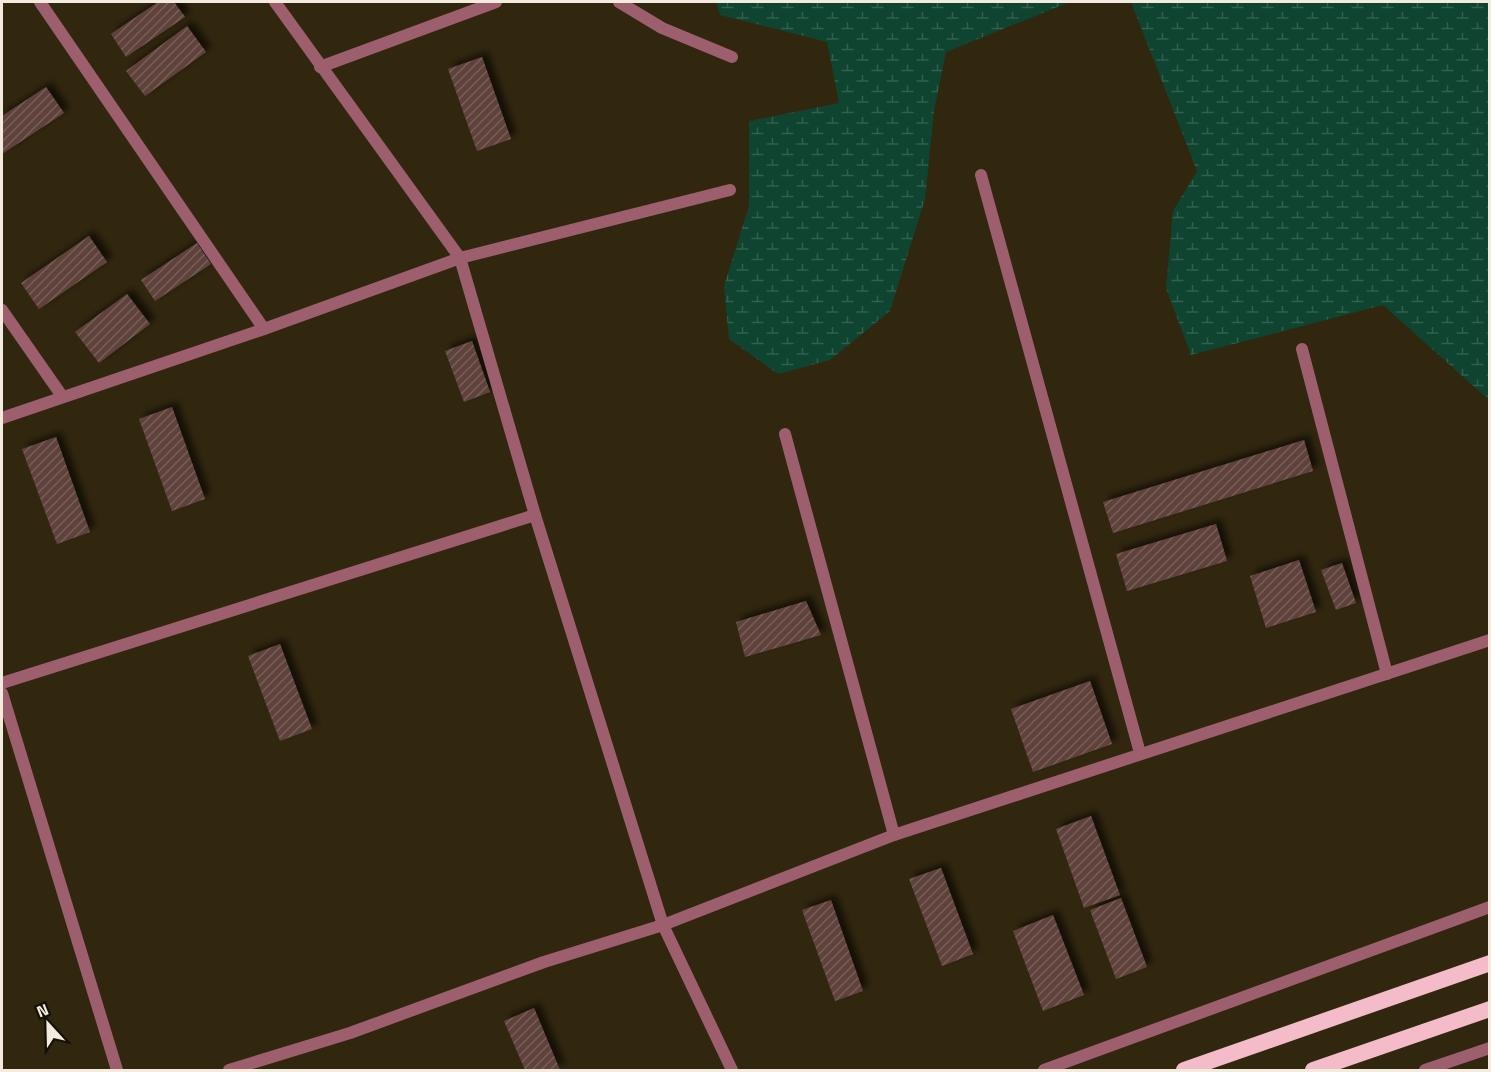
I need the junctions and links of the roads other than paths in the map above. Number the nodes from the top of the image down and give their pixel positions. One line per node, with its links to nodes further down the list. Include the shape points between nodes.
1 (40, 2): 11 (street)
2 (274, 2): 6 (street)
3 (496, 2): 6 (street)
4 (619, 2): 5 (street, via 662,28)
5 (732, 57)
6 (320, 67): 9 (street)
7 (981, 175): 21 (street)
8 (730, 190): 9 (street)
9 (460, 258): 11 (street); 16 (street)
10 (2, 310): 13 (street)
11 (264, 329): 13 (street)
12 (1302, 349): 18 (street)
13 (63, 396): 14 (street)
14 (2, 418)
15 (785, 434): 22 (street)
16 (535, 514): 19 (street); 24 (street)
17 (1490, 640): 18 (street)
18 (1387, 674): 21 (street)
19 (2, 683)
20 (2, 693): 28 (street)
21 (1140, 753): 22 (street)
22 (894, 835): 24 (street)
23 (1490, 907): 31 (street)
24 (663, 925): 29 (street); 30 (street)
25 (1490, 963): 32 (highway)
26 (1490, 1009): 33 (highway)
27 (1490, 1048): 34 (street)
28 (117, 1071)
29 (229, 1071)
30 (732, 1071)
31 (1044, 1071)
32 (1184, 1071)
33 (1313, 1071)
34 (1425, 1071)

